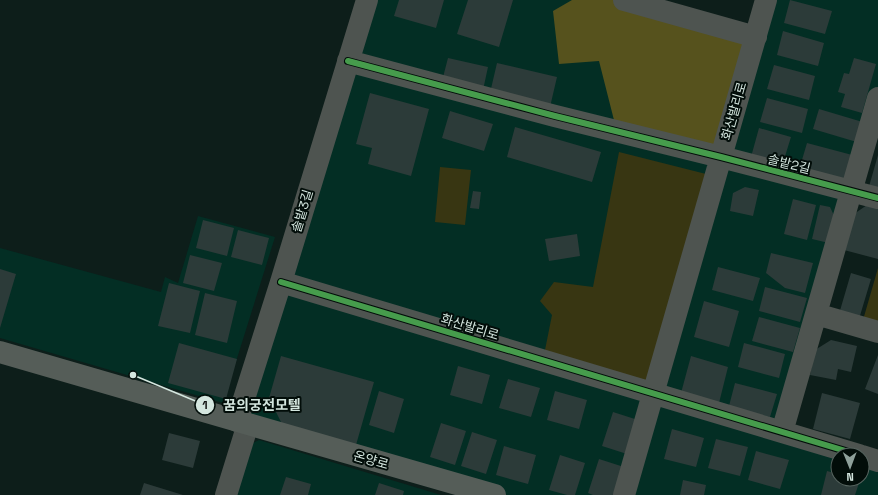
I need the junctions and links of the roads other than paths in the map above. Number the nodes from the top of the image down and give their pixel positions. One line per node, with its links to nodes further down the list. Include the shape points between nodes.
1 (367, 0): 5 (street, 솔밭3길)
2 (624, 0): 4 (street)
3 (766, 0): 4 (street, 화산발리로)
4 (756, 37): 7 (street, 화산발리로)
5 (348, 61): 7 (street, 솔밭2길); 10 (street, 솔밭3길)
6 (878, 98): 8 (street)
7 (720, 157): 8 (street, 솔밭2길); 14 (street, 화산발리로)
8 (851, 191): 9 (street, 솔밭2길); 11 (street)
9 (878, 198)
10 (281, 282): 14 (street, 화산발리로); 15 (street, 솔밭3길)
11 (816, 314): 12 (street); 16 (street)
12 (878, 332)
13 (0, 352): 15 (main road, 온양로)
14 (653, 393): 16 (street); 20 (street, 화산발리로)
15 (242, 423): 18 (street, 솔밭3길); 19 (main road, 온양로)
16 (782, 432): 17 (street)
17 (832, 447)
18 (226, 495)
19 (495, 495)
20 (624, 495)

